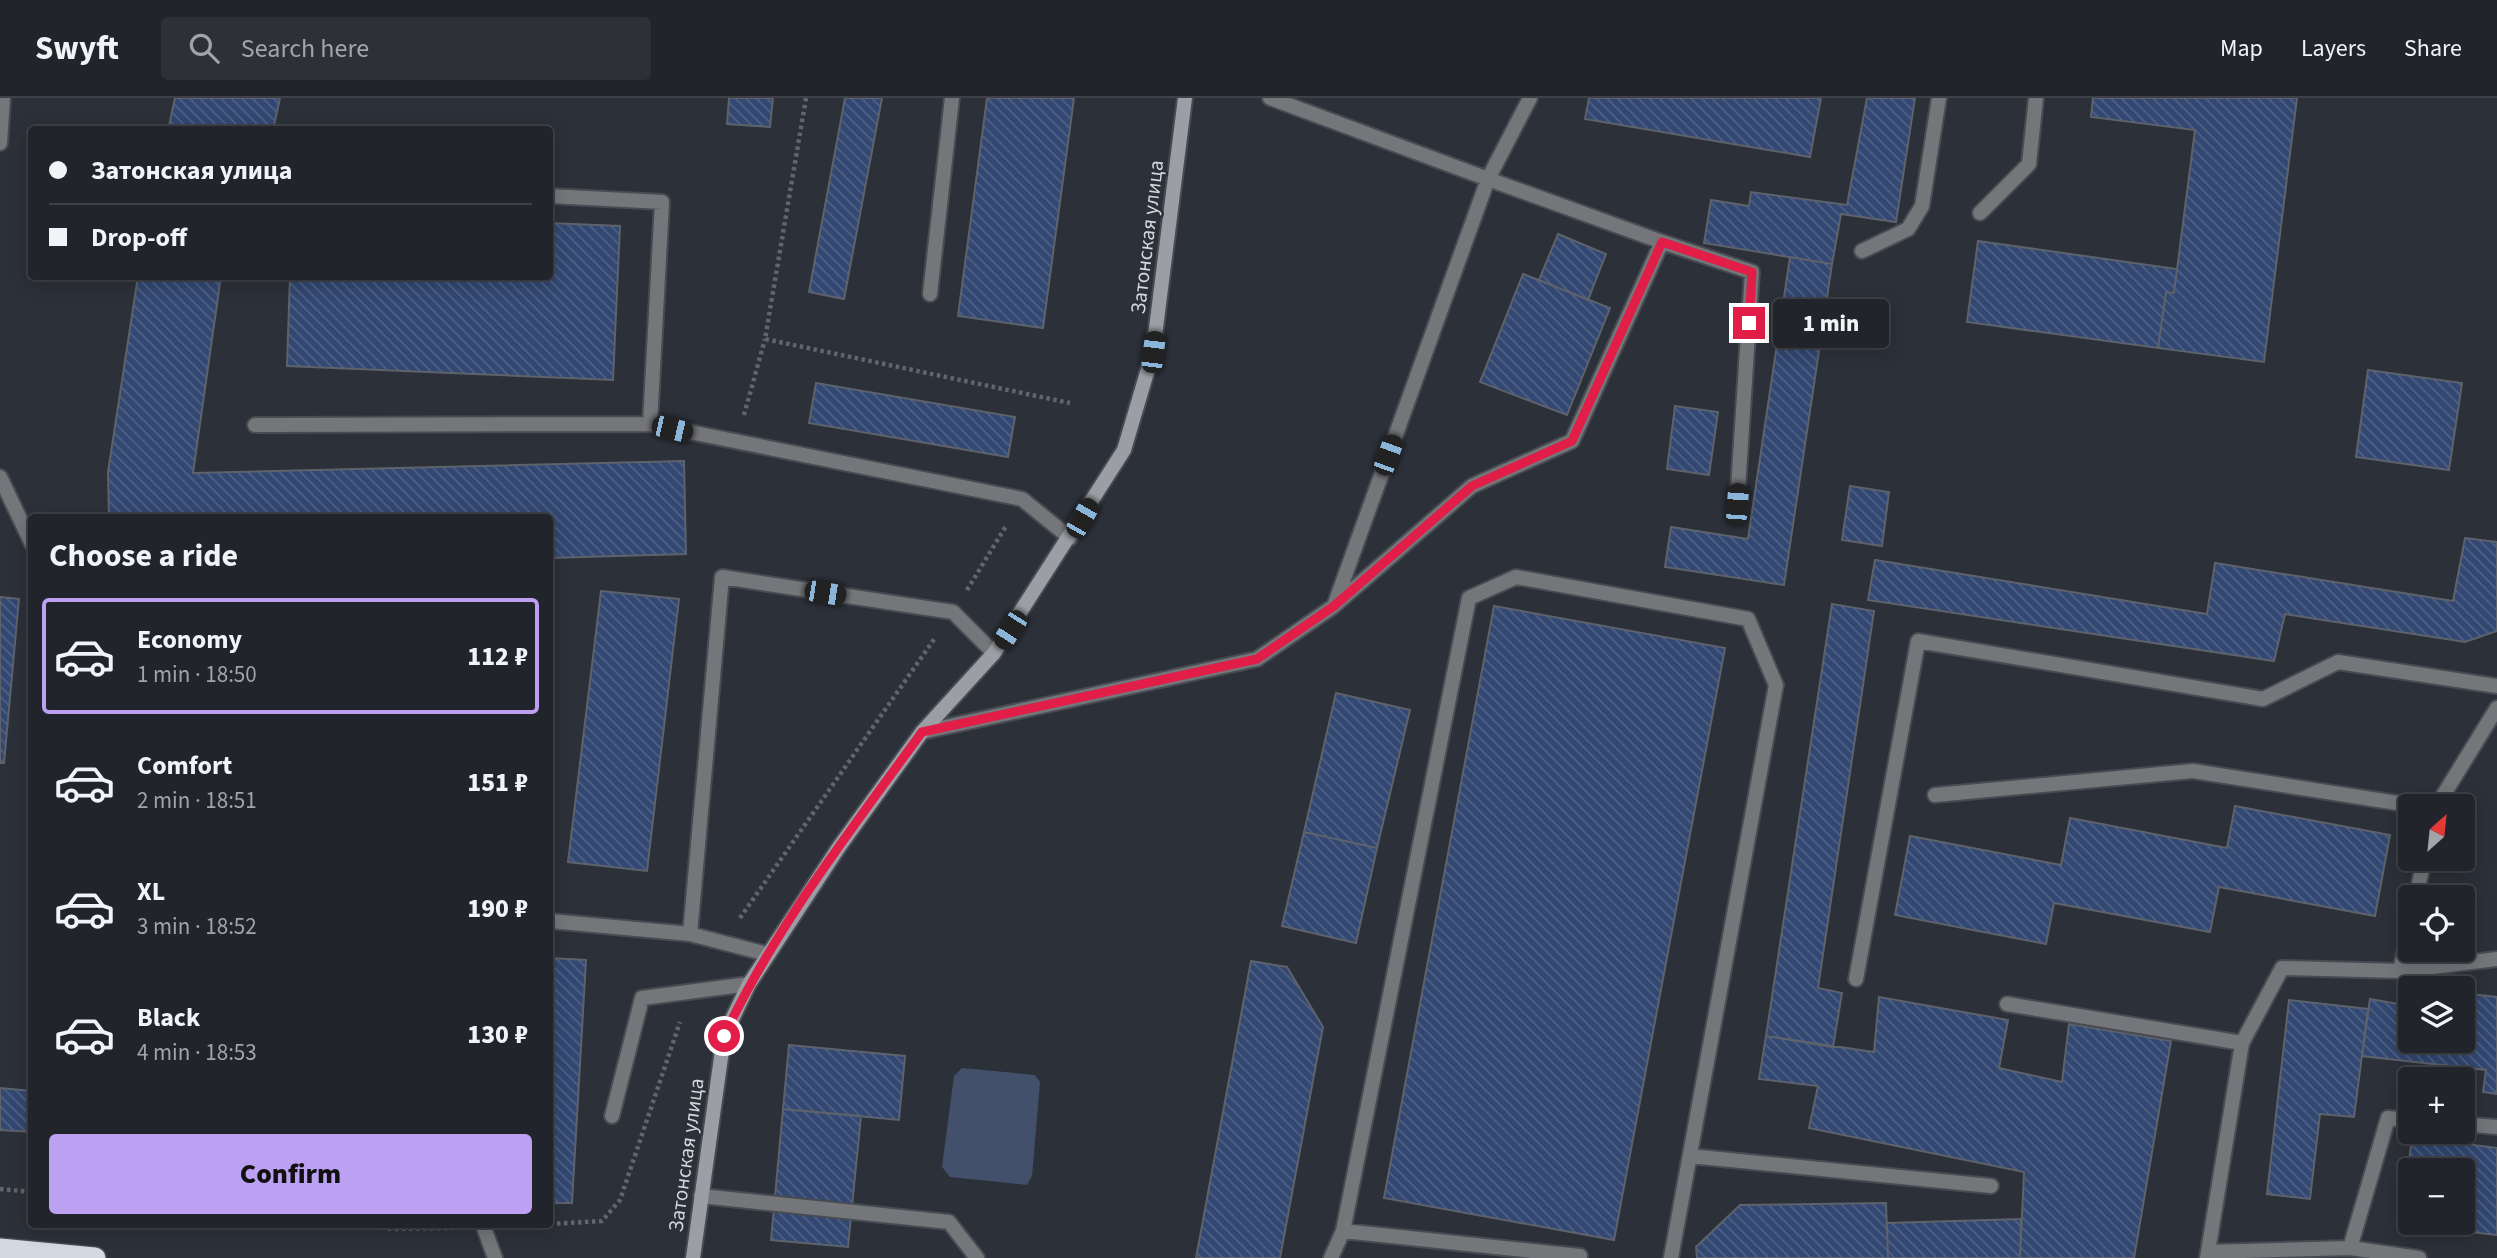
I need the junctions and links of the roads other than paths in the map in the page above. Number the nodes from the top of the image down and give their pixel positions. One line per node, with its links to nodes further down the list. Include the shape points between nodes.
1 (3, 98): 8 (lane)
2 (952, 98): 14 (lane)
3 (1185, 98): 20 (main road, Затонская улица, via 1153,352 1124,450)
4 (1270, 98): 9 (lane)
5 (1530, 98): 9 (lane)
6 (1939, 98): 13 (lane, via 1922,206 1908,229)
7 (2036, 98): 11 (lane, via 2029,164)
8 (0, 143)
9 (1488, 179): 12 (lane); 21 (lane)
10 (553, 196): 15 (lane, via 662,202)
11 (1980, 212)
12 (1662, 242): 18 (lane, via 1752,272); 21 (lane, via 1572,441 1472,486)
13 (1861, 251)
14 (930, 294)
15 (650, 424): 16 (lane); 20 (lane, via 1022,499)
16 (255, 425)
17 (0, 477): 19 (lane)
18 (1737, 504)
19 (28, 536)
20 (1070, 538): 22 (main road, Затонская улица)
21 (1334, 606): 25 (lane, via 1257,659)
22 (995, 653): 25 (main road, Затонская улица); 30 (lane, via 953,612 722,577)
23 (2497, 686): 35 (lane, via 2338,662 2263,699 1919,641)
24 (2497, 708): 26 (lane)
25 (922, 732): 31 (main road, Затонская улица)
26 (2445, 794)
27 (1935, 795): 28 (lane, via 2193,771)
28 (2398, 803)
29 (553, 921): 30 (lane)
30 (690, 934): 31 (lane)
31 (768, 954): 36 (main road, Затонская улица)
32 (2497, 959): 34 (lane)
33 (2402, 962): 34 (lane)
34 (2400, 971): 38 (lane, via 2283,968)
35 (1856, 979)
36 (749, 984): 39 (lane, via 642,998); 45 (main road, Затонская улица, via 724,1036)
37 (2007, 1004): 38 (lane)
38 (2242, 1042): 50 (lane)
39 (612, 1116)
40 (2398, 1119): 48 (lane, via 2388,1118)
41 (2475, 1125): 42 (lane)
42 (2497, 1127)
43 (1690, 1156): 44 (lane); 47 (lane, via 1776,685 1748,619 1516,577 1469,598); 57 (lane)
44 (1991, 1186)
45 (701, 1196): 54 (main road, Затонская улица); 55 (lane, via 949,1222)
46 (485, 1228): 53 (lane)
47 (1343, 1231): 51 (lane); 56 (lane)
48 (2350, 1248): 50 (lane); 58 (lane)
49 (0, 1249): 52 (highway)
50 (2207, 1255)
51 (1580, 1256)
52 (94, 1258)
53 (495, 1258)
54 (692, 1258)
55 (976, 1258)
56 (1331, 1258)
57 (1671, 1258)
58 (2419, 1258)

